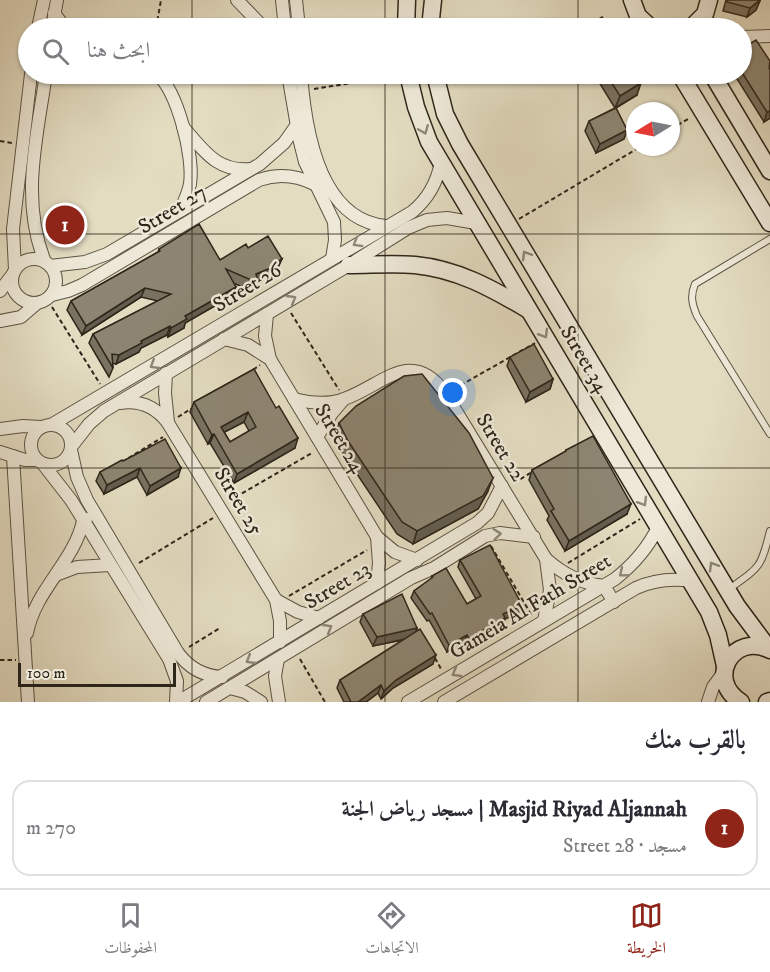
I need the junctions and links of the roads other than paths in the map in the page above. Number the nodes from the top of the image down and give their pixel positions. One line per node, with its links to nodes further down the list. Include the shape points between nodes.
1 (44, 0): 11 (street)
2 (57, 0): 10 (street)
3 (237, 0): 14 (street)
4 (282, 0): 15 (street)
5 (296, 0): 16 (street)
6 (407, 0): 17 (street)
7 (433, 0): 18 (street)
8 (709, 0): 20 (street)
9 (630, 2): 19 (street)
10 (54, 13): 12 (street); 13 (street)
11 (40, 18)
12 (53, 18)
13 (58, 18)
14 (254, 18)
15 (284, 18)
16 (298, 18)
17 (406, 18)
18 (431, 18)
19 (640, 18)
20 (702, 18)
21 (770, 36): 22 (street)
22 (752, 37)
23 (30, 84): 34 (street)
24 (45, 84): 35 (street)
25 (165, 84): 32 (street)
26 (290, 84): 33 (street)
27 (302, 84): 42 (street)
28 (411, 84): 38 (street, Street 34, one-way to 38, via 419,116)
29 (438, 84): 64 (street, Street 34, one-way to 29, via 460,144)
30 (686, 84): 46 (street)
31 (718, 84): 36 (street)
32 (182, 126): 40 (street, via 214,160); 43 (street, via 190,183)
33 (296, 126): 40 (street, Street 27); 41 (street)
34 (23, 135): 35 (street); 54 (street, via 13,229)
35 (37, 138): 51 (street, via 31,208 36,235)
36 (753, 143): 37 (street); 39 (street)
37 (770, 149)
38 (441, 162): 44 (street, Street 26, via 427,197); 45 (street, Street 34)
39 (770, 171)
40 (255, 174): 41 (street, Street 27, via 287,176); 43 (street, Street 27); 53 (street, Street 27)
41 (314, 184): 42 (street)
42 (327, 195): 47 (street, via 368,223); 50 (street, via 334,222)
43 (180, 211): 49 (street, Street 27)
44 (405, 222): 45 (street, Street 26, via 447,218); 47 (street, Street 26); 52 (street, Street 26)
45 (476, 223): 57 (street, Street 34)
46 (770, 223)
47 (386, 226): 50 (street, Street 26, one-way to 50)
48 (770, 239): 73 (lane, via 695,284 691,302)
49 (107, 254): 51 (street, Street 27, via 85,262); 53 (street)
50 (332, 259): 61 (street, Street 26)
51 (48, 264): 54 (street, via 28,260); 56 (street, via 56,283)
52 (349, 265): 57 (street, via 399,264 447,271 478,282); 58 (street, Street 26, one-way to 52)
53 (114, 266): 56 (street, Street 27, via 75,288)
54 (15, 272): 55 (street); 56 (street, via 15,292 24,301)
55 (0, 291)
56 (45, 299): 59 (street, Street 27, via 21,316)
57 (530, 310): 66 (street, Street 34, one-way to 66)
58 (267, 314): 60 (street, Street 26); 63 (street, Street 24, via 265,336)
59 (0, 321)
60 (224, 339): 62 (street, Street 26); 63 (street, Street 24, via 248,345)
61 (184, 347): 62 (street); 70 (street, Street 26, one-way to 70)
62 (192, 358): 65 (street, Street 26)
63 (270, 359): 67 (street, Street 24)
64 (591, 362): 66 (street); 95 (street, Street 34, one-way to 64)
65 (166, 373): 69 (street, Street 26); 71 (street, Street 25)
66 (569, 375): 81 (street, Street 34, one-way to 81)
67 (294, 399): 68 (street, Street 22, via 324,403); 74 (street, Street 24)
68 (344, 399): 74 (street, Street 22, via 332,413); 79 (street, Street 22, via 394,373 408,371 428,376 439,384)
69 (115, 404): 71 (street, Street 25, via 146,405 159,412); 75 (street, Street 26, via 89,424)
70 (46, 426): 72 (street); 75 (street, via 57,426 66,432); 78 (street, via 33,436 31,443 33,455)
71 (171, 427): 96 (street, Street 25)
72 (0, 429)
73 (770, 434)
74 (320, 442): 86 (street, Street 24)
75 (71, 449): 78 (street, via 60,464); 80 (street, via 77,477)
76 (0, 452): 77 (street)
77 (13, 456): 78 (street); 104 (street)
78 (40, 462): 82 (street, via 62,487)
79 (503, 488): 84 (street, Street 23, via 483,518); 85 (street, Street 22)
80 (95, 513): 82 (street); 103 (street)
81 (654, 520): 92 (street, Street 34); 94 (street, Gameia Al Fath Street, one-way to 94, via 649,545 626,570)
82 (83, 521): 90 (street); 91 (street, via 76,543)
83 (770, 531): 95 (lane, via 761,563)
84 (456, 536): 87 (street); 89 (street, Street 23)
85 (534, 537): 87 (street, Street 23, one-way to 85, via 485,536 507,533); 88 (street, Street 22)
86 (378, 540): 89 (street, Street 24); 93 (street)
87 (464, 549): 98 (street, Street 23)
88 (546, 559): 94 (street, Street 22, via 584,582); 100 (street, Street 22, via 550,590)
89 (417, 560): 93 (street, Street 23)
90 (110, 566): 91 (street, via 77,567); 103 (street)
91 (56, 575): 104 (street, via 35,610)
92 (690, 581): 97 (street, Gameia Al Fath Street, via 668,579 646,584); 106 (street, Street 34, via 714,623)
93 (377, 584): 98 (street, Street 23)
94 (603, 586): 97 (street); 100 (street, Gameia Al Fath Street)
95 (727, 590): 102 (street, Street 34)
96 (278, 601): 99 (street); 101 (street, Street 25)
97 (614, 602): 115 (street, Gameia Al Fath Street)
98 (356, 604): 99 (street, Street 23); 105 (street, Street 23, one-way to 98)
99 (319, 618): 101 (street, Street 23)
100 (541, 623): 114 (street, Gameia Al Fath Street, one-way to 114)
101 (280, 642): 107 (street, Street 23, one-way to 107)
102 (770, 650): 106 (street, via 757,645 744,647 732,654)
103 (173, 651): 107 (street, via 194,669); 110 (street)
104 (25, 654): 109 (street)
105 (278, 659): 108 (street, Street 23); 113 (street, via 275,675)
106 (725, 669): 116 (street); 117 (street, Street 34, via 729,692)
107 (222, 677): 110 (street, Street 23)
108 (230, 688): 111 (street, Street 23); 112 (street)
109 (28, 702)
110 (177, 702)
111 (206, 702)
112 (261, 702)
113 (279, 702)
114 (408, 702)
115 (444, 702)
116 (708, 702)
117 (741, 702)

